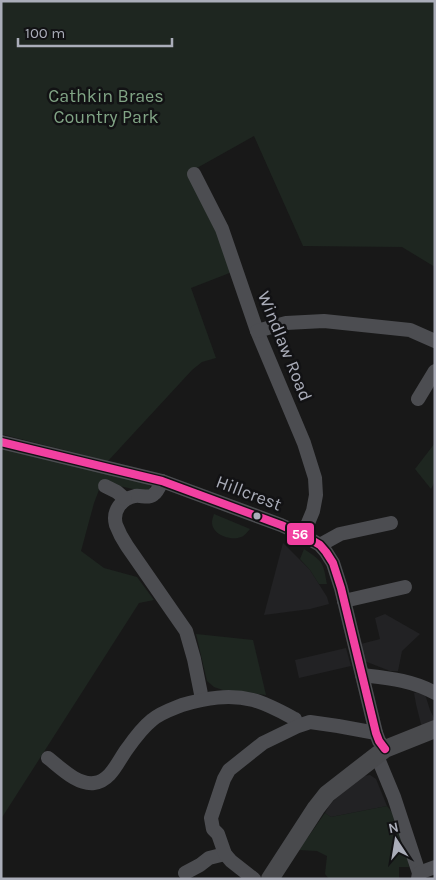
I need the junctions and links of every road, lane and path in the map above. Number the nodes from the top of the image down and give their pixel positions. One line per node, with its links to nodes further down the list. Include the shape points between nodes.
1 (194, 174): 2 (street, Windlaw Road, via 222,229)
2 (257, 331): 3 (street, via 286,323 324,321 410,330); 11 (street, Windlaw Road, via 304,443 315,478 313,510)
3 (435, 341)
4 (435, 370): 5 (street)
5 (418, 399)
6 (1, 442): 7 (street, Hillcrest)
7 (162, 481): 9 (street, via 152,496); 11 (street, Hillcrest)
8 (105, 486): 9 (street)
9 (125, 499): 17 (street, via 118,507 116,523 127,546 186,631)
10 (392, 523): 12 (street, via 340,534)
11 (303, 535): 12 (street, Hillcrest)
12 (320, 545): 14 (street, Hillcrest, via 333,564)
13 (404, 587): 14 (street)
14 (344, 601): 15 (street, Hillcrest)
15 (362, 674): 16 (street, via 411,682); 20 (street, Hillcrest)
16 (435, 693)
17 (202, 699): 18 (street, via 254,700 272,713); 22 (street, via 152,719 127,748 113,772 97,783 85,783)
18 (295, 719)
19 (435, 728): 21 (main road)
20 (376, 733): 21 (street, Hillcrest); 23 (street, via 310,722 263,743 229,770 211,818)
21 (381, 752): 26 (street, Hillcrest); 28 (main road, via 326,794)
22 (52, 765)
23 (225, 854): 25 (street, via 209,858); 27 (street)
24 (435, 867): 26 (street)
25 (185, 874)
26 (418, 876)
27 (254, 879)
28 (270, 879)

